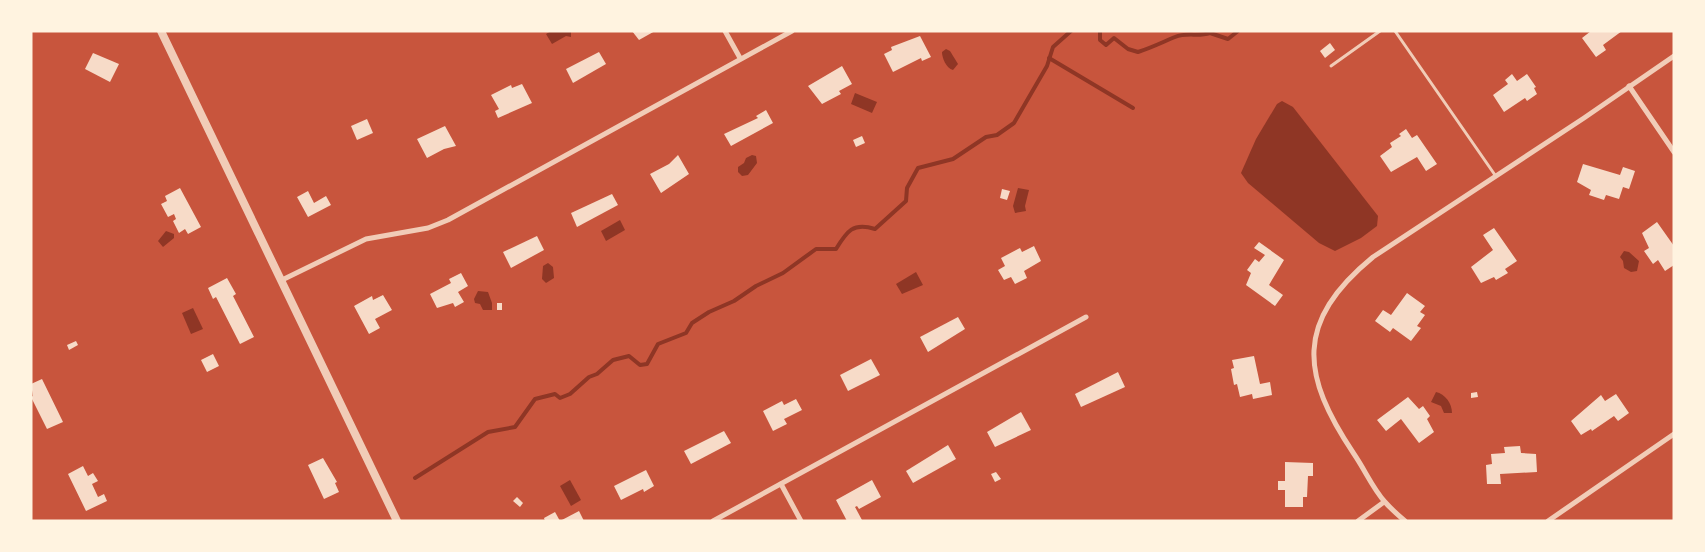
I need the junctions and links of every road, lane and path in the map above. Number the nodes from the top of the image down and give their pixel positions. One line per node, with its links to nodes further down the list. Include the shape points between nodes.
1 (161, 31): 12 (street)
2 (725, 31): 7 (street)
3 (792, 31): 7 (street)
4 (1380, 31): 8 (lane)
5 (1395, 31): 11 (lane)
6 (1674, 56): 9 (street)
7 (740, 58): 12 (street, via 448,220 428,228 366,239)
8 (1331, 66)
9 (1629, 86): 10 (street); 11 (street)
10 (1674, 152)
11 (1495, 176): 16 (street, via 1361,266 1344,284 1318,325 1313,368 1320,393 1341,434)
12 (282, 280): 17 (street)
13 (1086, 317): 15 (street)
14 (1674, 434): 22 (street)
15 (781, 484): 18 (street); 19 (street)
16 (1384, 502): 20 (street); 21 (street)
17 (397, 521)
18 (713, 521)
19 (801, 521)
20 (1358, 521)
21 (1405, 521)
22 (1548, 521)

